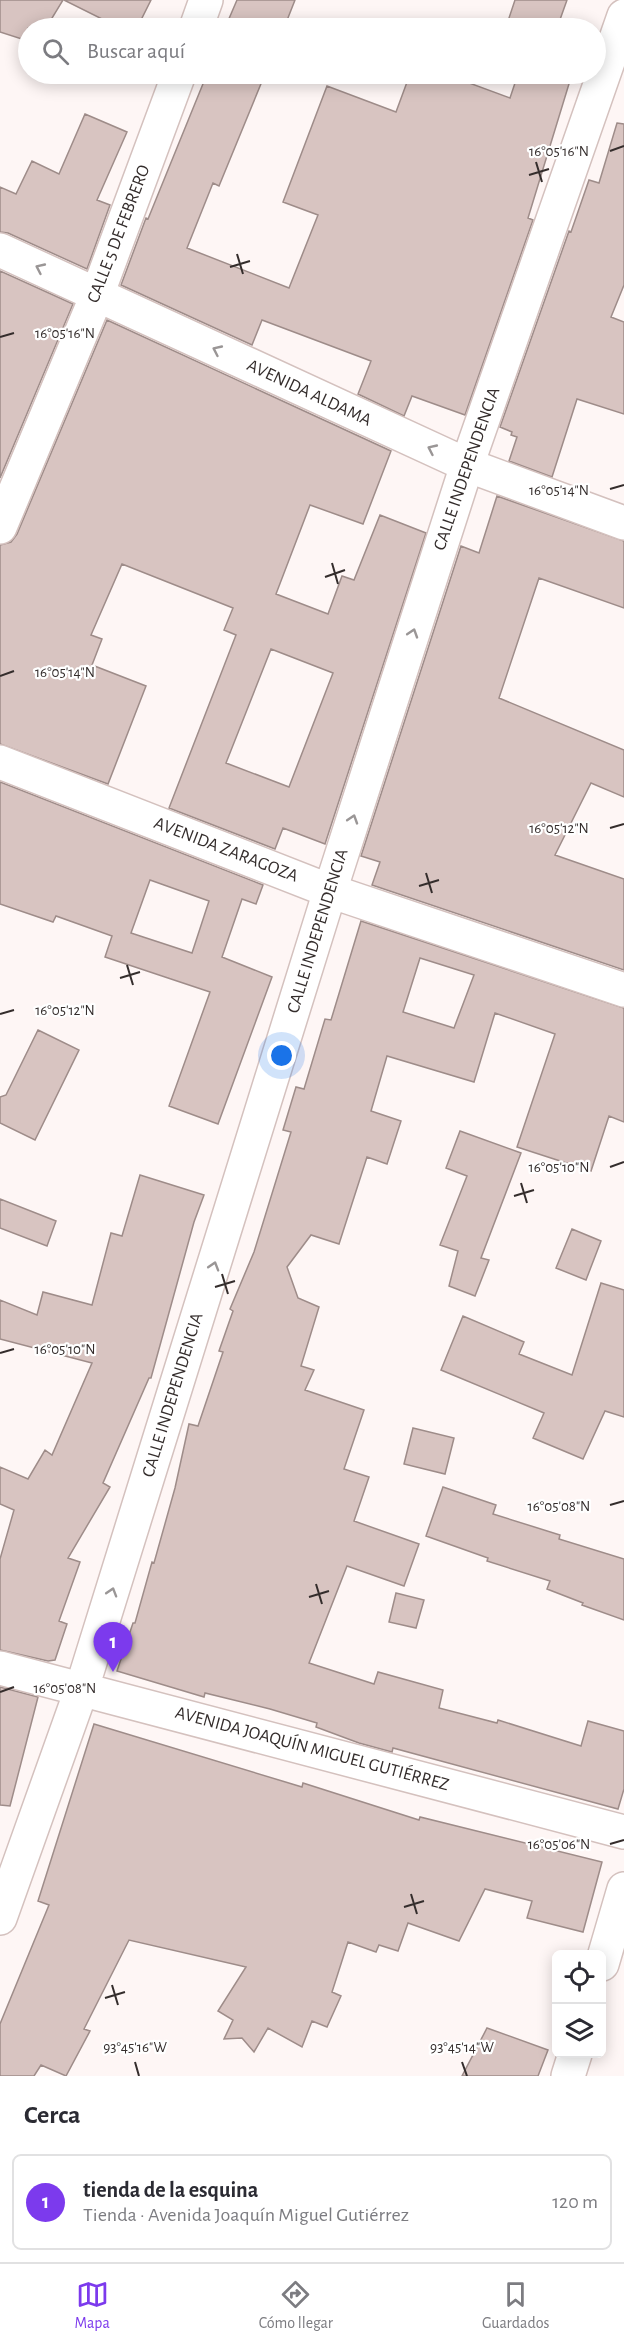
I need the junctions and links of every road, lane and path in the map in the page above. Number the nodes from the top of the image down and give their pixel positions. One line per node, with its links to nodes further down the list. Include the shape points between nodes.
1 (206, 0): 3 (street)
2 (624, 16): 4 (street, CALLE INDEPENDENCIA)
3 (200, 18)
4 (606, 67)
5 (175, 84): 8 (street, CALLE 5 DE FEBRERO)
6 (600, 84): 9 (street, CALLE INDEPENDENCIA)
7 (0, 250): 8 (street, AVENIDA ALDAMA, one-way to 7)
8 (97, 295): 9 (street, AVENIDA ALDAMA, one-way to 8); 11 (street, CALLE 5 DE FEBRERO)
9 (467, 465): 10 (street, AVENIDA ALDAMA); 13 (street, CALLE INDEPENDENCIA, one-way to 9)
10 (624, 523)
11 (0, 527)
12 (0, 762): 13 (street, AVENIDA ZARAGOZA)
13 (330, 891): 14 (street, AVENIDA ZARAGOZA); 16 (street, CALLE INDEPENDENCIA, one-way to 13)
14 (624, 990)
15 (0, 1668): 16 (street, AVENIDA JOAQUÍN MIGUEL GUTIÉRREZ)
16 (82, 1688): 17 (street, AVENIDA JOAQUÍN MIGUEL GUTIÉRREZ); 19 (street, CALLE INDEPENDENCIA)
17 (624, 1832)
18 (624, 1889): 20 (street)
19 (0, 1918)
20 (606, 1950)
21 (574, 2058): 22 (street)
22 (568, 2076)

